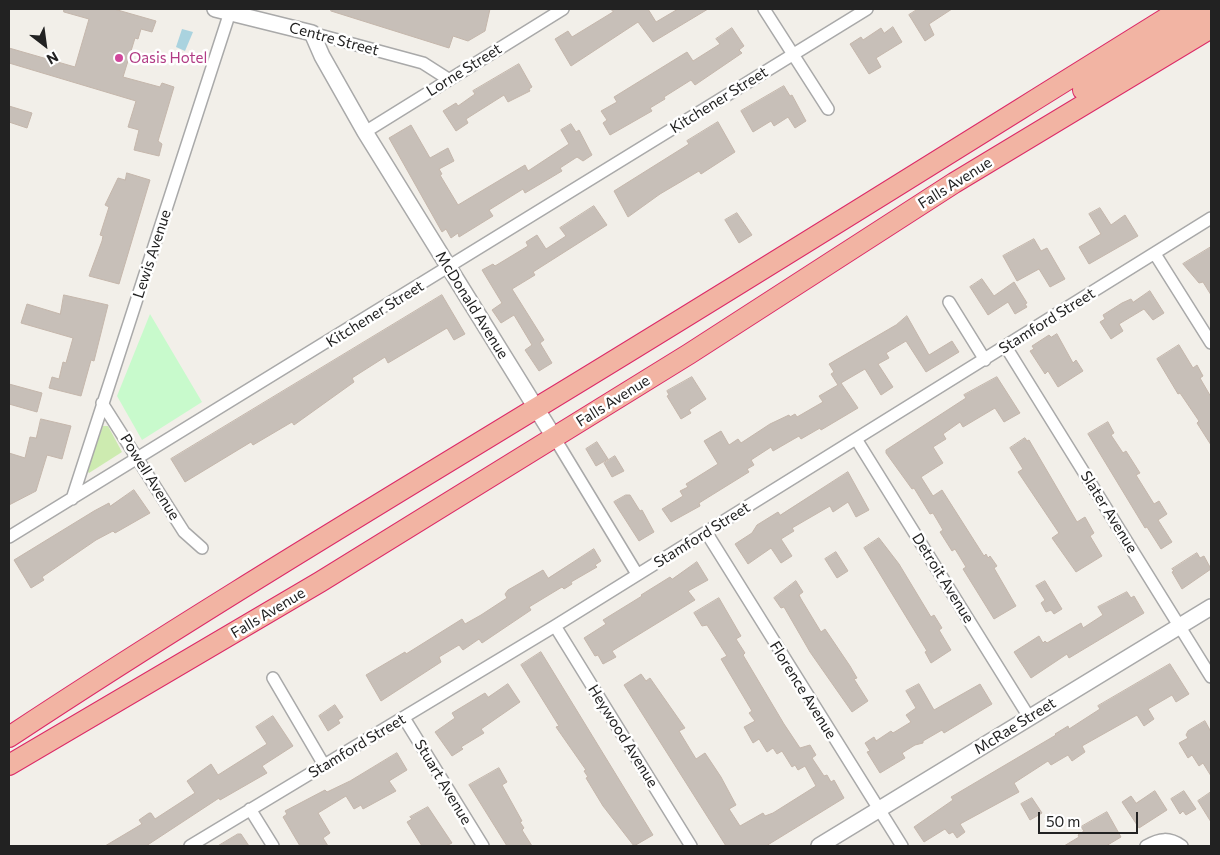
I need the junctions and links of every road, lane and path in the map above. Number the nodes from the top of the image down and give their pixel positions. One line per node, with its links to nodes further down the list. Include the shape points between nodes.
1 (215, 9): 7 (street, Centre Street)
2 (563, 9): 11 (street, Lorne Street)
3 (764, 9): 10 (street)
4 (867, 9): 10 (street, Kitchener Street)
5 (1181, 9): 23 (highway, Falls Avenue)
6 (1211, 9): 15 (highway, via 970,162)
7 (231, 11): 9 (street, Centre Street); 22 (street, Lewis Avenue)
8 (1211, 28): 15 (highway, Falls Avenue)
9 (312, 33): 11 (street, Centre Street, via 423,63); 13 (street, McDonald Avenue)
10 (793, 54): 12 (street); 17 (street, Kitchener Street)
11 (448, 79): 13 (street, Lorne Street)
12 (828, 109)
13 (365, 132): 17 (street, McDonald Avenue)
14 (1211, 218): 16 (street, Stamford Street)
15 (865, 240): 24 (highway, Falls Avenue)
16 (1155, 254): 19 (street); 20 (street, Stamford Street)
17 (450, 268): 23 (street, McDonald Avenue); 26 (street, Kitchener Street)
18 (949, 302): 21 (street)
19 (1211, 342)
20 (1006, 347): 21 (street, Stamford Street); 33 (street, Slater Avenue)
21 (985, 360): 25 (street, Stamford Street)
22 (102, 403): 26 (street, Powell Avenue); 27 (street, Lewis Avenue)
23 (536, 408): 24 (street, McDonald Avenue); 36 (highway, Falls Avenue)
24 (554, 437): 31 (street, McDonald Avenue); 42 (highway, Falls Avenue, via 281,605)
25 (856, 439): 28 (street, Stamford Street); 38 (street, Detroit Avenue)
26 (139, 458): 27 (street, Kitchener Street); 30 (street, Powell Avenue, via 184,532)
27 (72, 499): 29 (street, Kitchener Street)
28 (706, 532): 31 (street, Stamford Street); 45 (street, Florence Avenue)
29 (9, 537)
30 (202, 548)
31 (637, 574): 34 (street, Stamford Street)
32 (1211, 607): 33 (street, McRae Street)
33 (1179, 625): 35 (street, Slater Avenue); 38 (street, McRae Street)
34 (555, 626): 39 (street, Stamford Street); 49 (street, Heywood Avenue)
35 (1211, 677)
36 (99, 678): 40 (highway); 41 (highway, Falls Avenue)
37 (273, 678): 43 (street)
38 (1029, 717): 45 (street, McRae Street)
39 (404, 718): 43 (street, Stamford Street); 48 (street, Stuart Avenue)
40 (9, 722)
41 (9, 737)
42 (9, 765)
43 (324, 765): 44 (street, Stamford Street)
44 (250, 809): 46 (street, Stamford Street); 47 (street)
45 (879, 810): 50 (street, McRae Street); 51 (street, Florence Avenue)
46 (190, 846)
47 (273, 846)
48 (483, 846)
49 (691, 846)
50 (819, 846)
51 (902, 846)
52 (1146, 846): 53 (street, via 1172,839)
53 (1182, 846)

